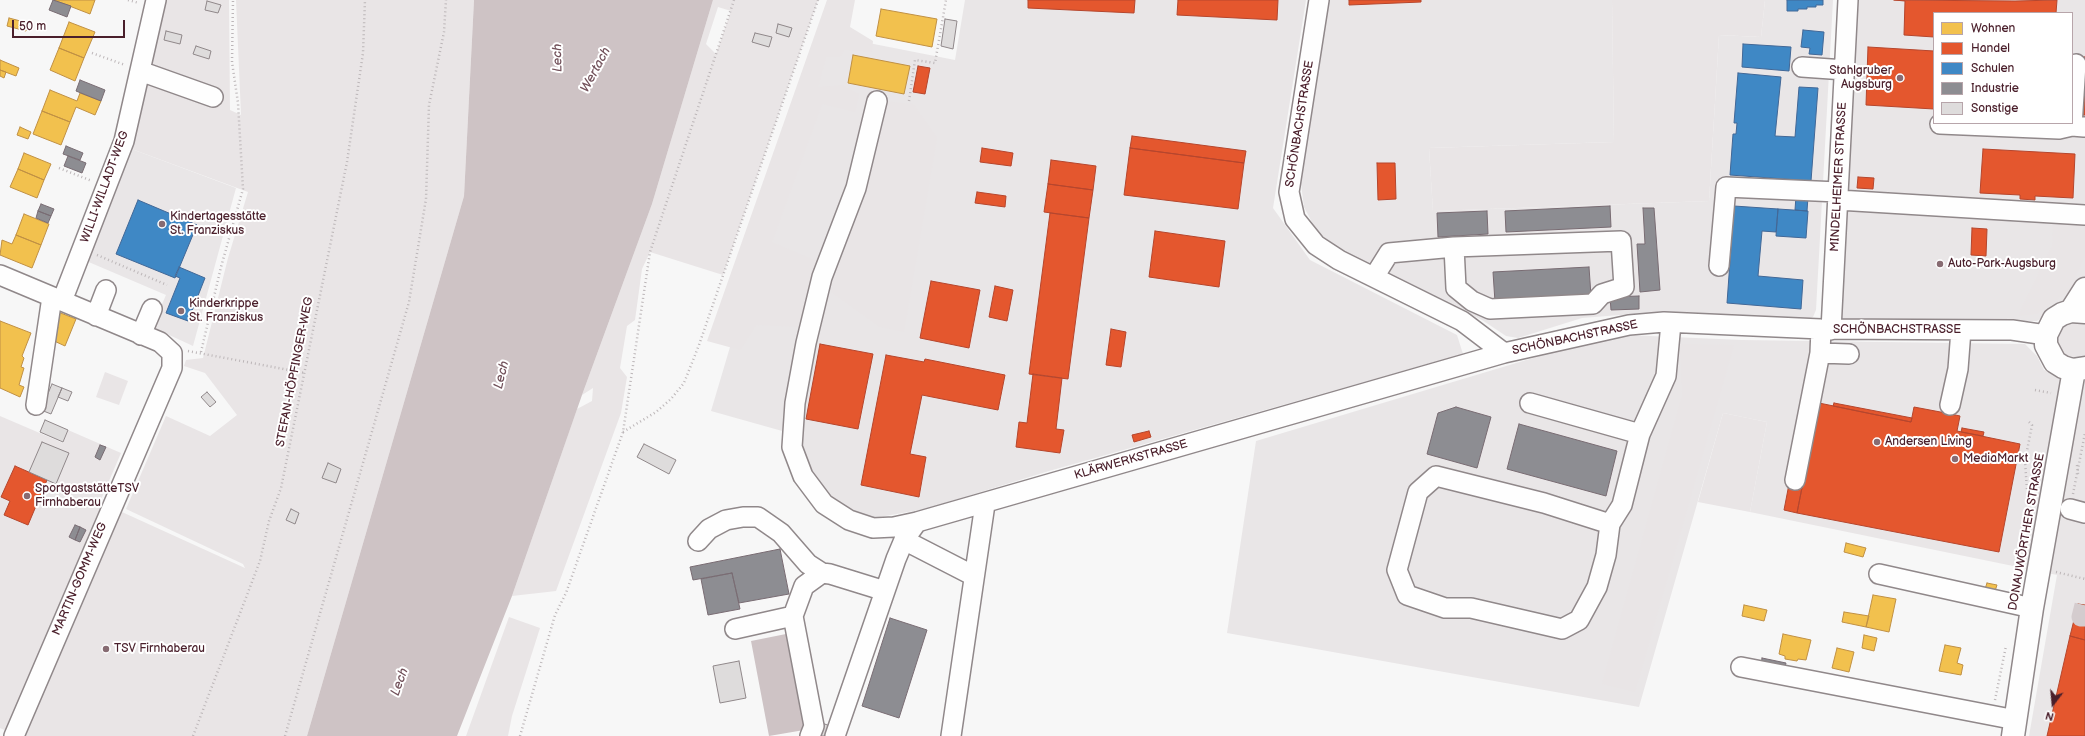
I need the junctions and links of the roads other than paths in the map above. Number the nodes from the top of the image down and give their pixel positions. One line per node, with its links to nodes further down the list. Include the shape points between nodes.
1 (156, 0): 7 (street, WILLI-WILLADT-WEG)
2 (1318, 0): 17 (street, SCHÖNBACHSTRASSE, via 1288,192 1295,219 1316,245 1339,260)
3 (1848, 0): 6 (street, MINDELHEIMER STRASSE)
4 (2076, 64): 11 (street)
5 (1802, 67): 6 (street)
6 (1845, 70): 12 (street, MINDELHEIMER STRASSE)
7 (140, 71): 8 (street); 20 (street, WILLI-WILLADT-WEG, via 124,141 82,249)
8 (214, 97)
9 (877, 101): 39 (street, KLÄRWERKSTRASSE, via 856,188 822,277 796,396 792,447 803,476 820,499 849,520 873,528)
10 (1940, 124): 11 (street, via 2059,129)
11 (2079, 127)
12 (1838, 196): 13 (street); 15 (street, via 1726,186); 25 (street, MINDELHEIMER STRASSE)
13 (2085, 215)
14 (1454, 247): 14 (street, via 1621,241 1624,287 1602,294 1593,304 1490,309 1472,301 1456,288); 17 (street, via 1389,253)
15 (1718, 266)
16 (0, 275): 20 (street)
17 (1374, 277): 30 (street, SCHÖNBACHSTRASSE, via 1462,321)
18 (2085, 289): 22 (main road)
19 (106, 290): 23 (street)
20 (57, 299): 23 (street); 34 (street, WILLI-WILLADT-WEG)
21 (152, 309): 27 (street)
22 (2078, 311): 28 (main road, via 2062,314 2054,319)
23 (96, 316): 27 (street)
24 (1671, 323): 25 (street, SCHÖNBACHSTRASSE); 30 (street, SCHÖNBACHSTRASSE, via 1629,325); 36 (street, via 1666,376)
25 (1826, 330): 26 (street, SCHÖNBACHSTRASSE); 29 (street, MINDELHEIMER STRASSE)
26 (1960, 330): 28 (street, SCHÖNBACHSTRASSE, via 2012,330); 35 (street, via 1958,369)
27 (142, 335): 52 (street, MARTIN-GOMM-WEG, via 160,342 172,353 172,368)
28 (2046, 335): 32 (main road, via 2046,345 2055,362 2063,367)
29 (1820, 353): 31 (street); 37 (street, MINDELHEIMER STRASSE)
30 (1504, 354): 38 (street, KLÄRWERKSTRASSE)
31 (1849, 354)
32 (2080, 369): 47 (main road, DONAUWÖRTHER STRASSE)
33 (1530, 403): 36 (street)
34 (36, 405)
35 (1950, 405)
36 (1640, 434): 40 (street, via 1622,505)
37 (1795, 480)
38 (985, 504): 39 (street, KLÄRWERKSTRASSE); 45 (street)
39 (917, 522): 41 (street)
40 (1610, 524): 40 (street, via 1606,555 1597,587 1578,620 1562,629 1470,608 1445,608 1407,595 1397,570 1418,492 1436,476 1544,503)
41 (904, 540): 45 (street); 46 (street)
42 (698, 541): 43 (street, via 709,529 726,520 758,517 781,533 808,564)
43 (822, 573): 46 (street); 48 (street, via 804,586 795,604)
44 (1879, 574): 47 (street)
45 (974, 576): 55 (street)
46 (885, 591): 54 (street)
47 (2032, 608): 51 (main road, DONAUWÖRTHER STRASSE)
48 (793, 616): 49 (street); 53 (street, via 814,726)
49 (735, 629)
50 (1741, 667): 51 (street, via 1992,715)
51 (2014, 728)
52 (14, 736)
53 (810, 736)
54 (835, 736)
55 (951, 736)

